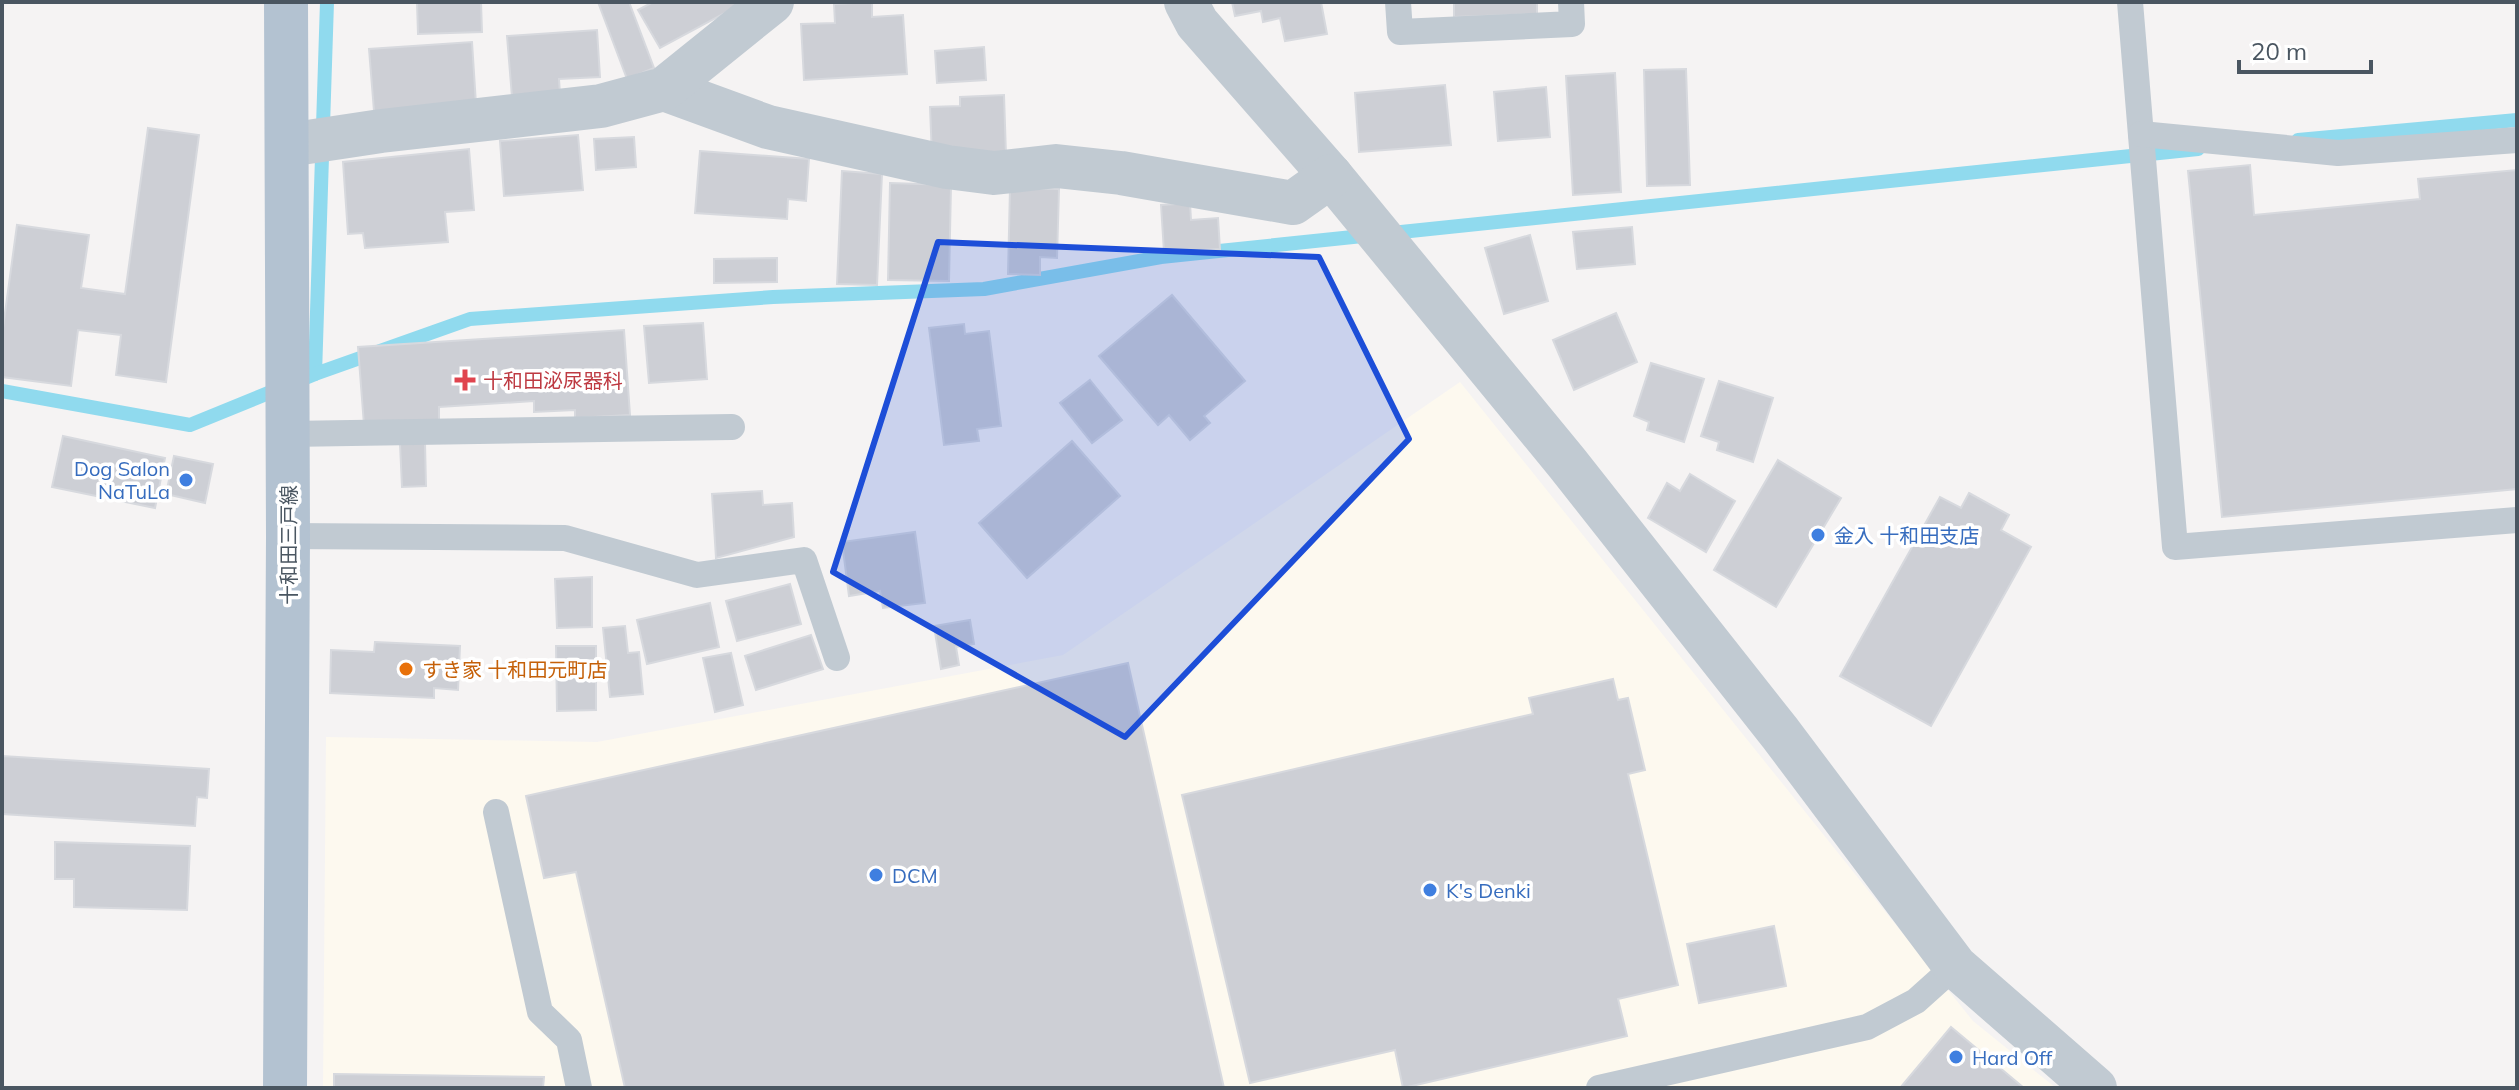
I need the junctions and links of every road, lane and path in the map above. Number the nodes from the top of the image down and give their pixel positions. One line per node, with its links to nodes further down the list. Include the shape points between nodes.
1 (286, 2): 10 (main road, 十和田三戸線)
2 (772, 2): 7 (street)
3 (1186, 2): 11 (street, via 1197,23)
4 (1398, 2): 5 (lane, via 1400,32 1572,24)
5 (1571, 2)
6 (2130, 2): 8 (lane)
7 (664, 89): 10 (street, via 601,106); 11 (street, via 768,127 947,167 994,173 1056,166 1293,203)
8 (2141, 134): 9 (lane, via 2338,153); 14 (lane, via 2175,547)
9 (2517, 140)
10 (288, 145): 13 (main road, 十和田三戸線)
11 (1331, 176): 18 (street, via 1567,463)
12 (732, 427): 13 (lane)
13 (288, 434): 15 (main road, 十和田三戸線)
14 (2517, 520)
15 (288, 536): 16 (lane, via 565,538 697,575 804,560); 19 (main road, 十和田三戸線)
16 (837, 658)
17 (496, 812): 20 (lane, via 540,1012 569,1040)
18 (1955, 966): 21 (lane, via 1916,1001 1867,1027); 22 (street)
19 (285, 1088)
20 (579, 1088)
21 (1599, 1088)
22 (2095, 1088)

